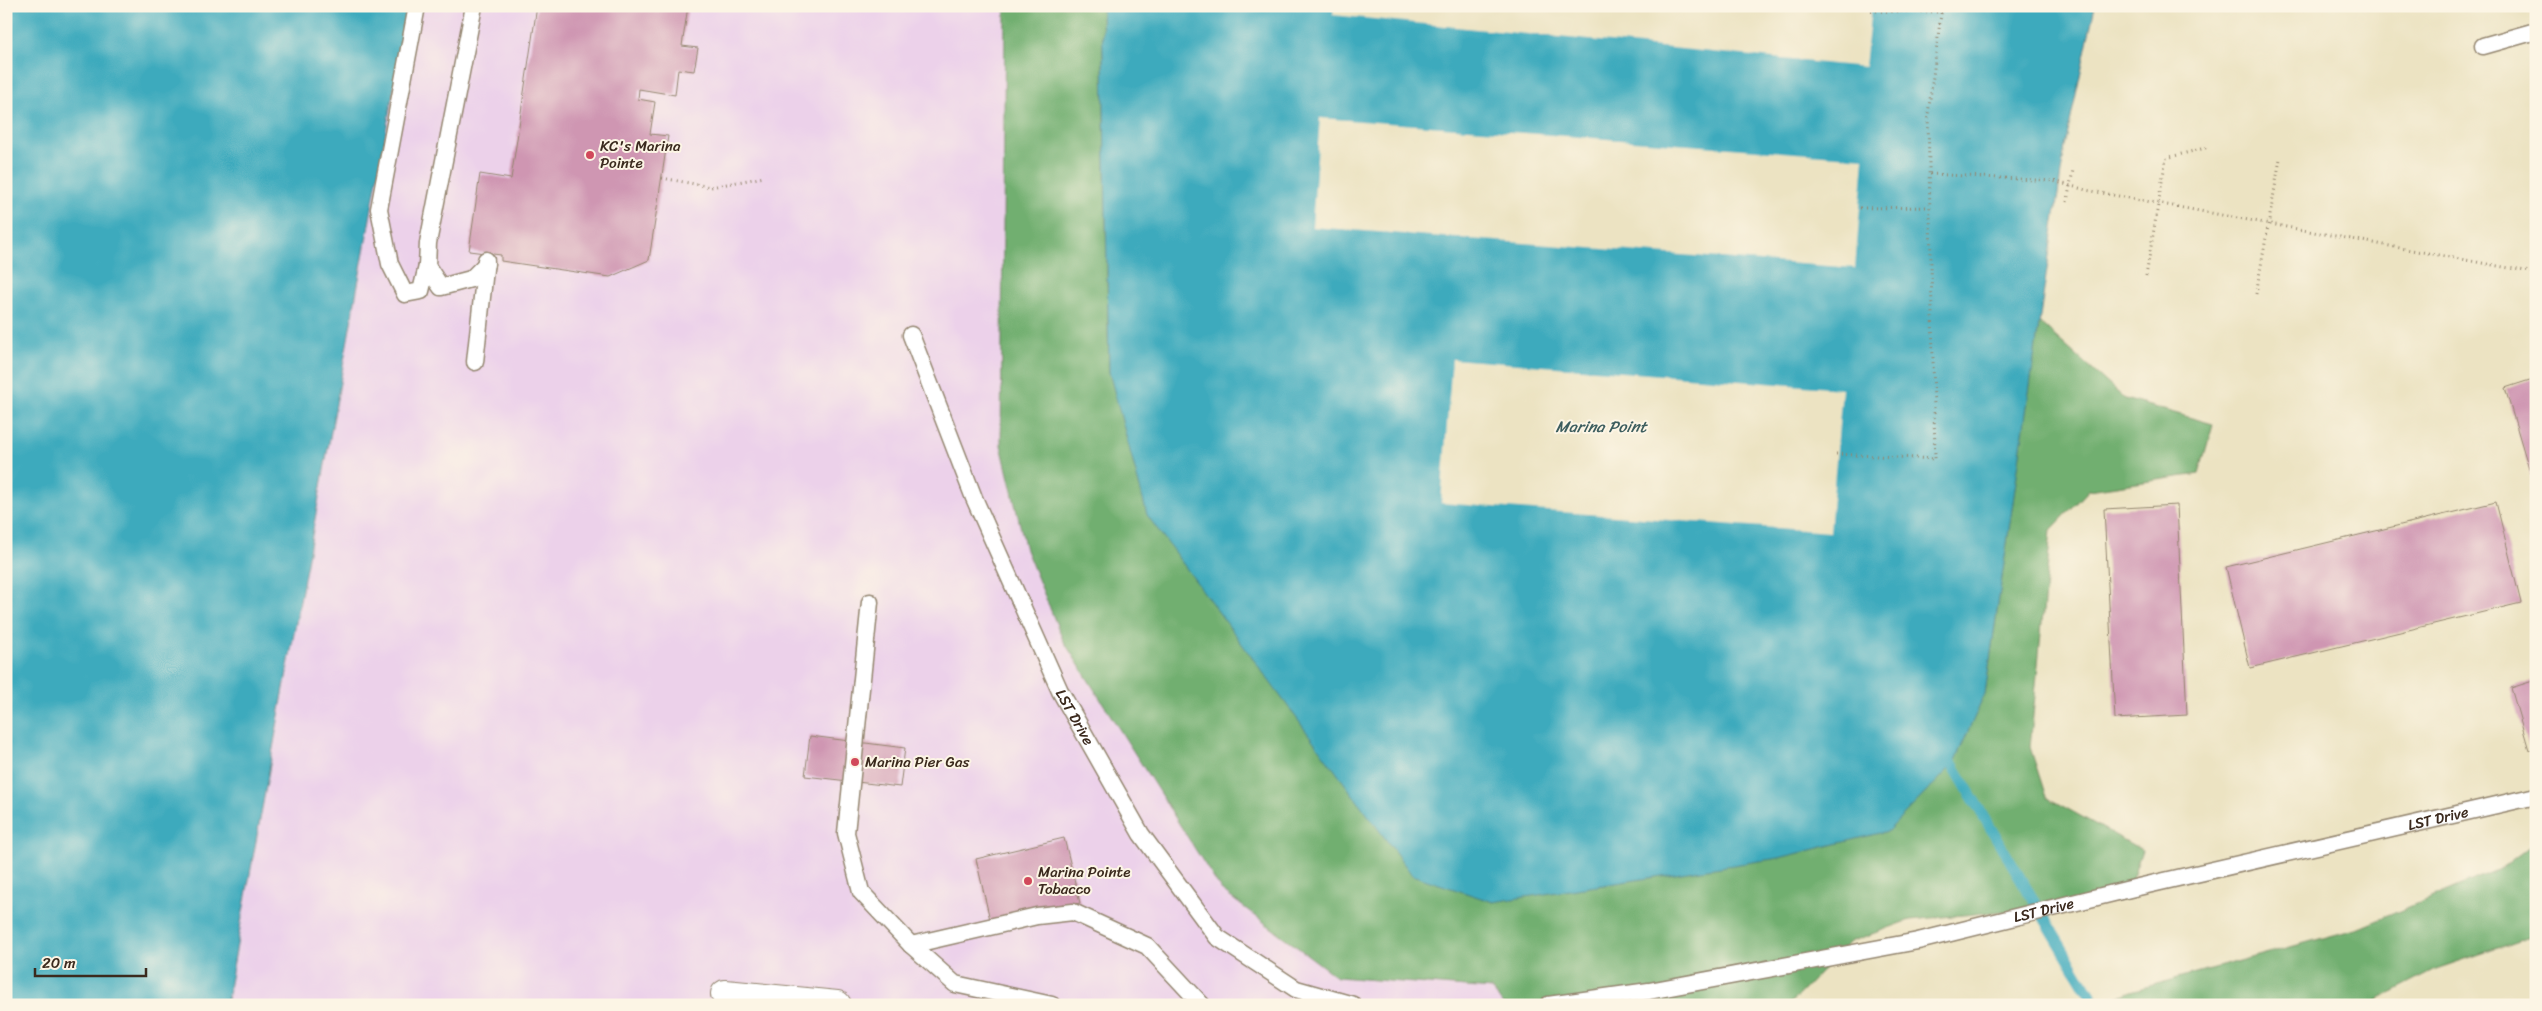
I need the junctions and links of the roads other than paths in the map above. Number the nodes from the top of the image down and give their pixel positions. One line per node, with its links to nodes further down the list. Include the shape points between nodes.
1 (418, 6): 5 (lane, via 379,209 390,264 405,294 421,291)
2 (474, 6): 5 (lane, via 428,243)
3 (2536, 31): 4 (lane)
4 (2483, 46)
5 (427, 266): 7 (lane, via 441,288 471,280 486,259)
6 (911, 335): 15 (lane, LST Drive, via 974,498 1060,691 1141,834 1217,936 1296,989)
7 (475, 362)
8 (870, 602): 10 (lane, via 846,833 861,892)
9 (2536, 796): 16 (lane, LST Drive, via 1918,941 1649,992)
10 (911, 945): 13 (lane, via 956,984); 14 (lane, via 1037,916 1073,912 1147,946)
11 (725, 994): 12 (street)
12 (837, 1005)
13 (1052, 1005)
14 (1202, 1005)
15 (1353, 1005)
16 (1548, 1005)

